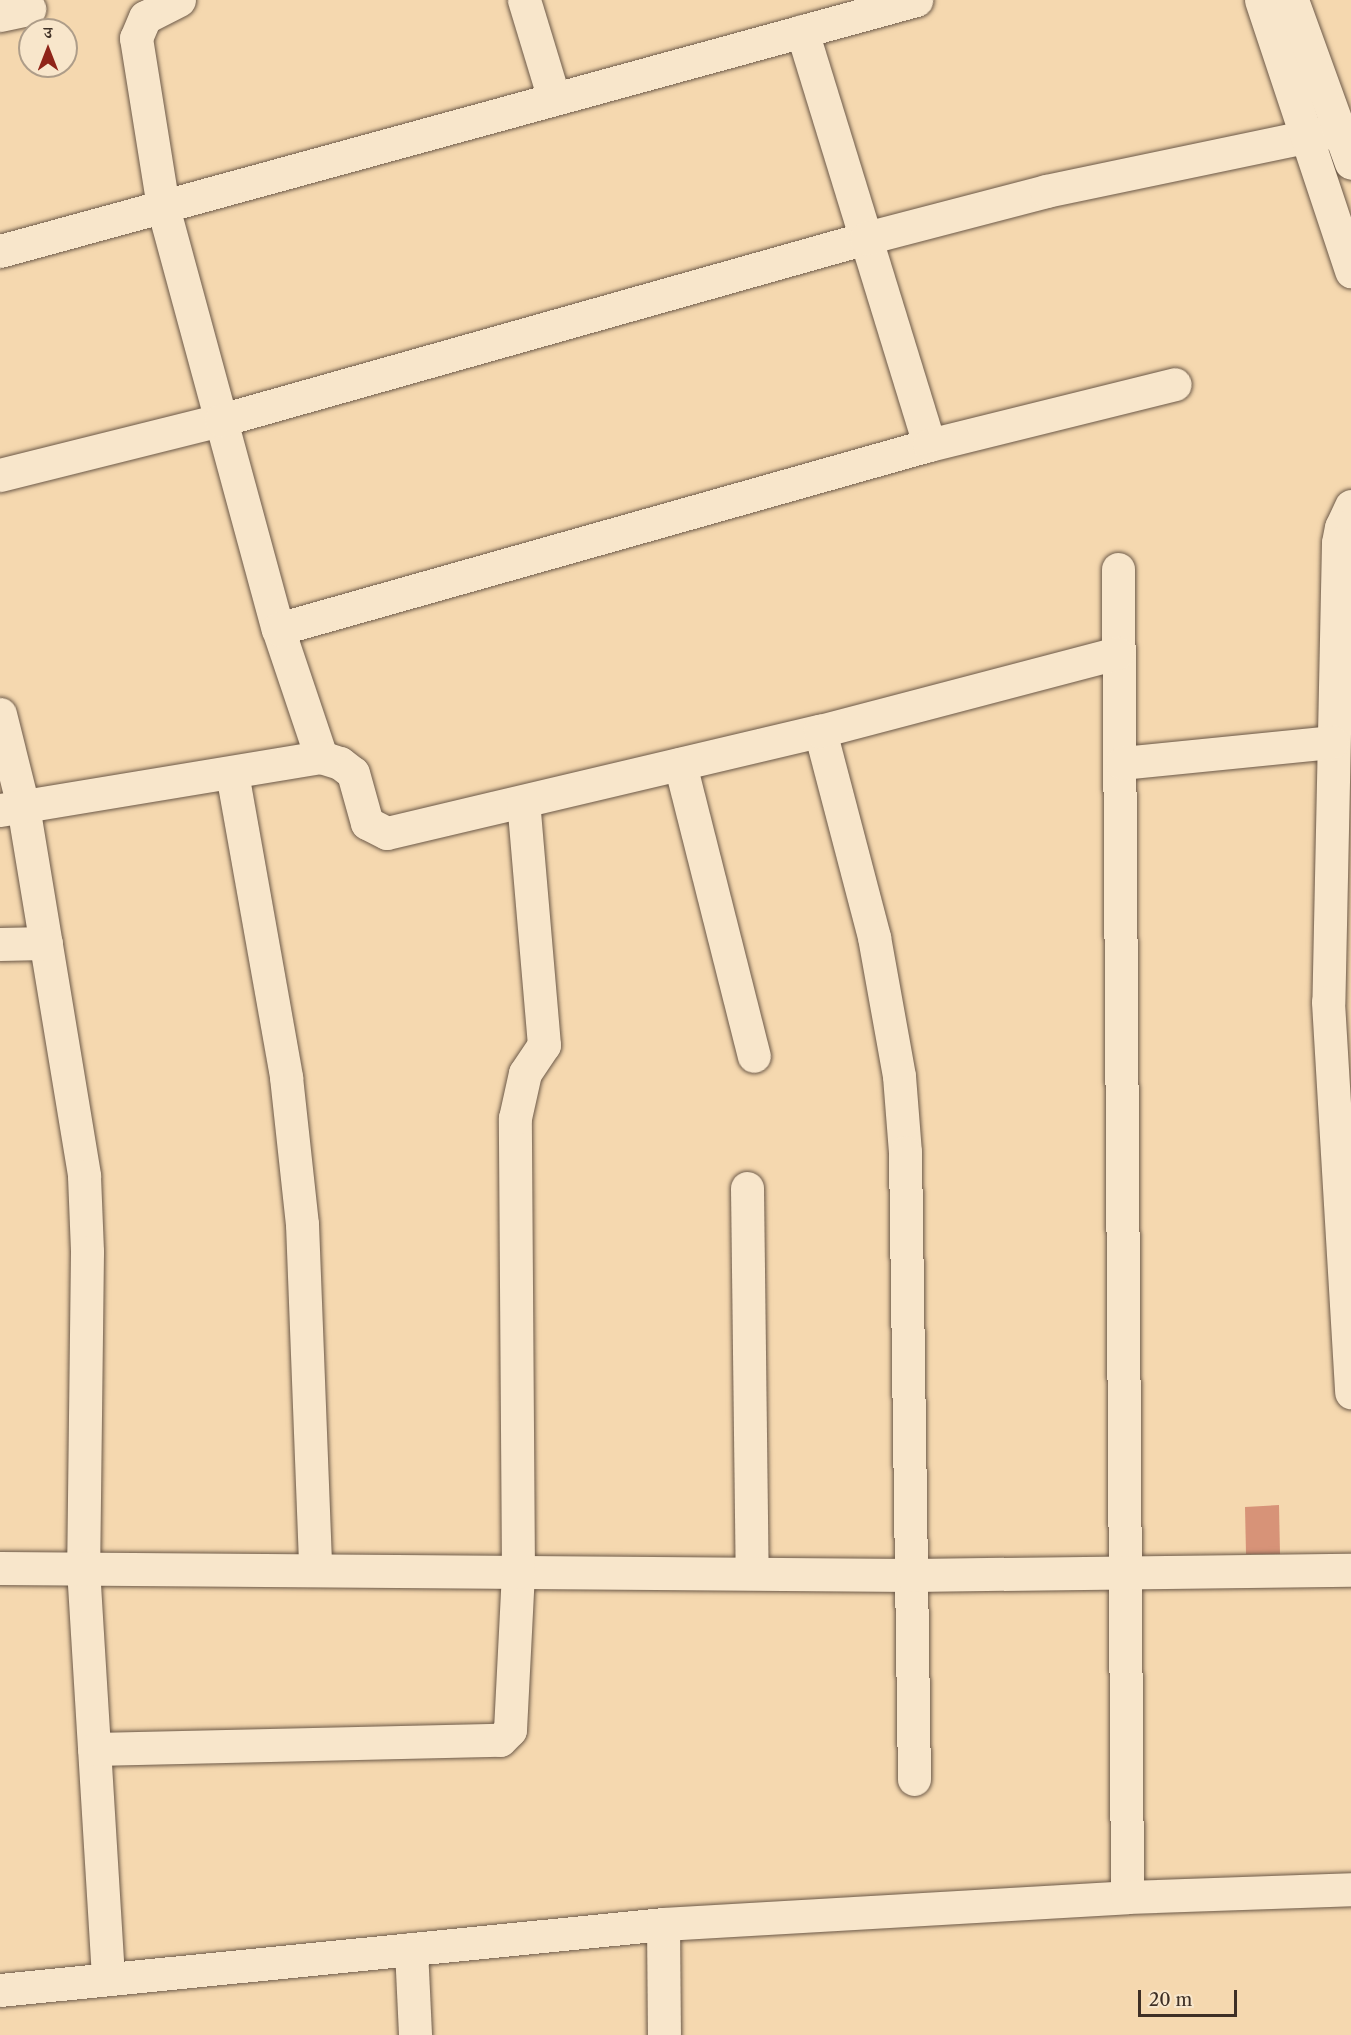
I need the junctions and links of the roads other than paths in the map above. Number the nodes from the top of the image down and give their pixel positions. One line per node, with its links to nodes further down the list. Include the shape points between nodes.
1 (1261, 0): 9 (street)
2 (1292, 0): 8 (street)
3 (530, 1): 7 (street)
4 (911, 1): 6 (street)
5 (161, 4): 11 (street, via 140,25 136,38)
6 (802, 31): 7 (street); 12 (street)
7 (554, 99): 11 (street)
8 (1339, 130): 9 (street); 10 (street)
9 (1307, 137): 12 (street, via 1046,191); 14 (street)
10 (1351, 163)
11 (163, 207): 13 (street); 16 (street)
12 (866, 238): 16 (street); 17 (street)
13 (0, 251)
14 (1351, 271)
15 (1175, 384): 17 (street)
16 (221, 420): 18 (street); 21 (street)
17 (929, 445): 21 (street)
18 (0, 475)
19 (1351, 506): 25 (street, via 1338,543)
20 (1118, 569): 22 (street)
21 (278, 629): 26 (street)
22 (1117, 653): 24 (street); 27 (street)
23 (0, 714): 31 (street)
24 (820, 731): 28 (street); 45 (street, via 874,938 899,1076 905,1152)
25 (1332, 742): 27 (street); 36 (street, via 1328,1002)
26 (321, 757): 29 (street); 30 (street, via 340,763 353,773 367,823 379,832)
27 (1122, 763): 43 (street)
28 (680, 764): 30 (street); 34 (street)
29 (231, 773): 31 (street); 40 (street, via 286,1077 302,1224)
30 (523, 801): 42 (street, via 544,1045 525,1073 515,1118)
31 (12, 808): 32 (street)
32 (46, 943): 33 (street); 39 (street, via 84,1176 87,1264)
33 (0, 944)
34 (754, 1056)
35 (747, 1188): 44 (street)
36 (1345, 1189): 37 (street)
37 (1351, 1392)
38 (0, 1568): 39 (street)
39 (83, 1568): 40 (street); 46 (street)
40 (315, 1570): 42 (street)
41 (1351, 1570): 43 (street)
42 (518, 1572): 44 (street); 46 (street, via 514,1718 510,1730 500,1740)
43 (1126, 1572): 45 (street); 49 (street)
44 (752, 1574): 45 (street)
45 (912, 1575): 47 (street)
46 (94, 1749): 52 (street)
47 (914, 1779)
48 (1351, 1889): 49 (street)
49 (1127, 1897): 50 (street)
50 (663, 1924): 51 (street); 55 (street)
51 (411, 1949): 52 (street); 54 (street)
52 (108, 1978): 53 (street)
53 (0, 1989)
54 (415, 2035)
55 (664, 2035)

